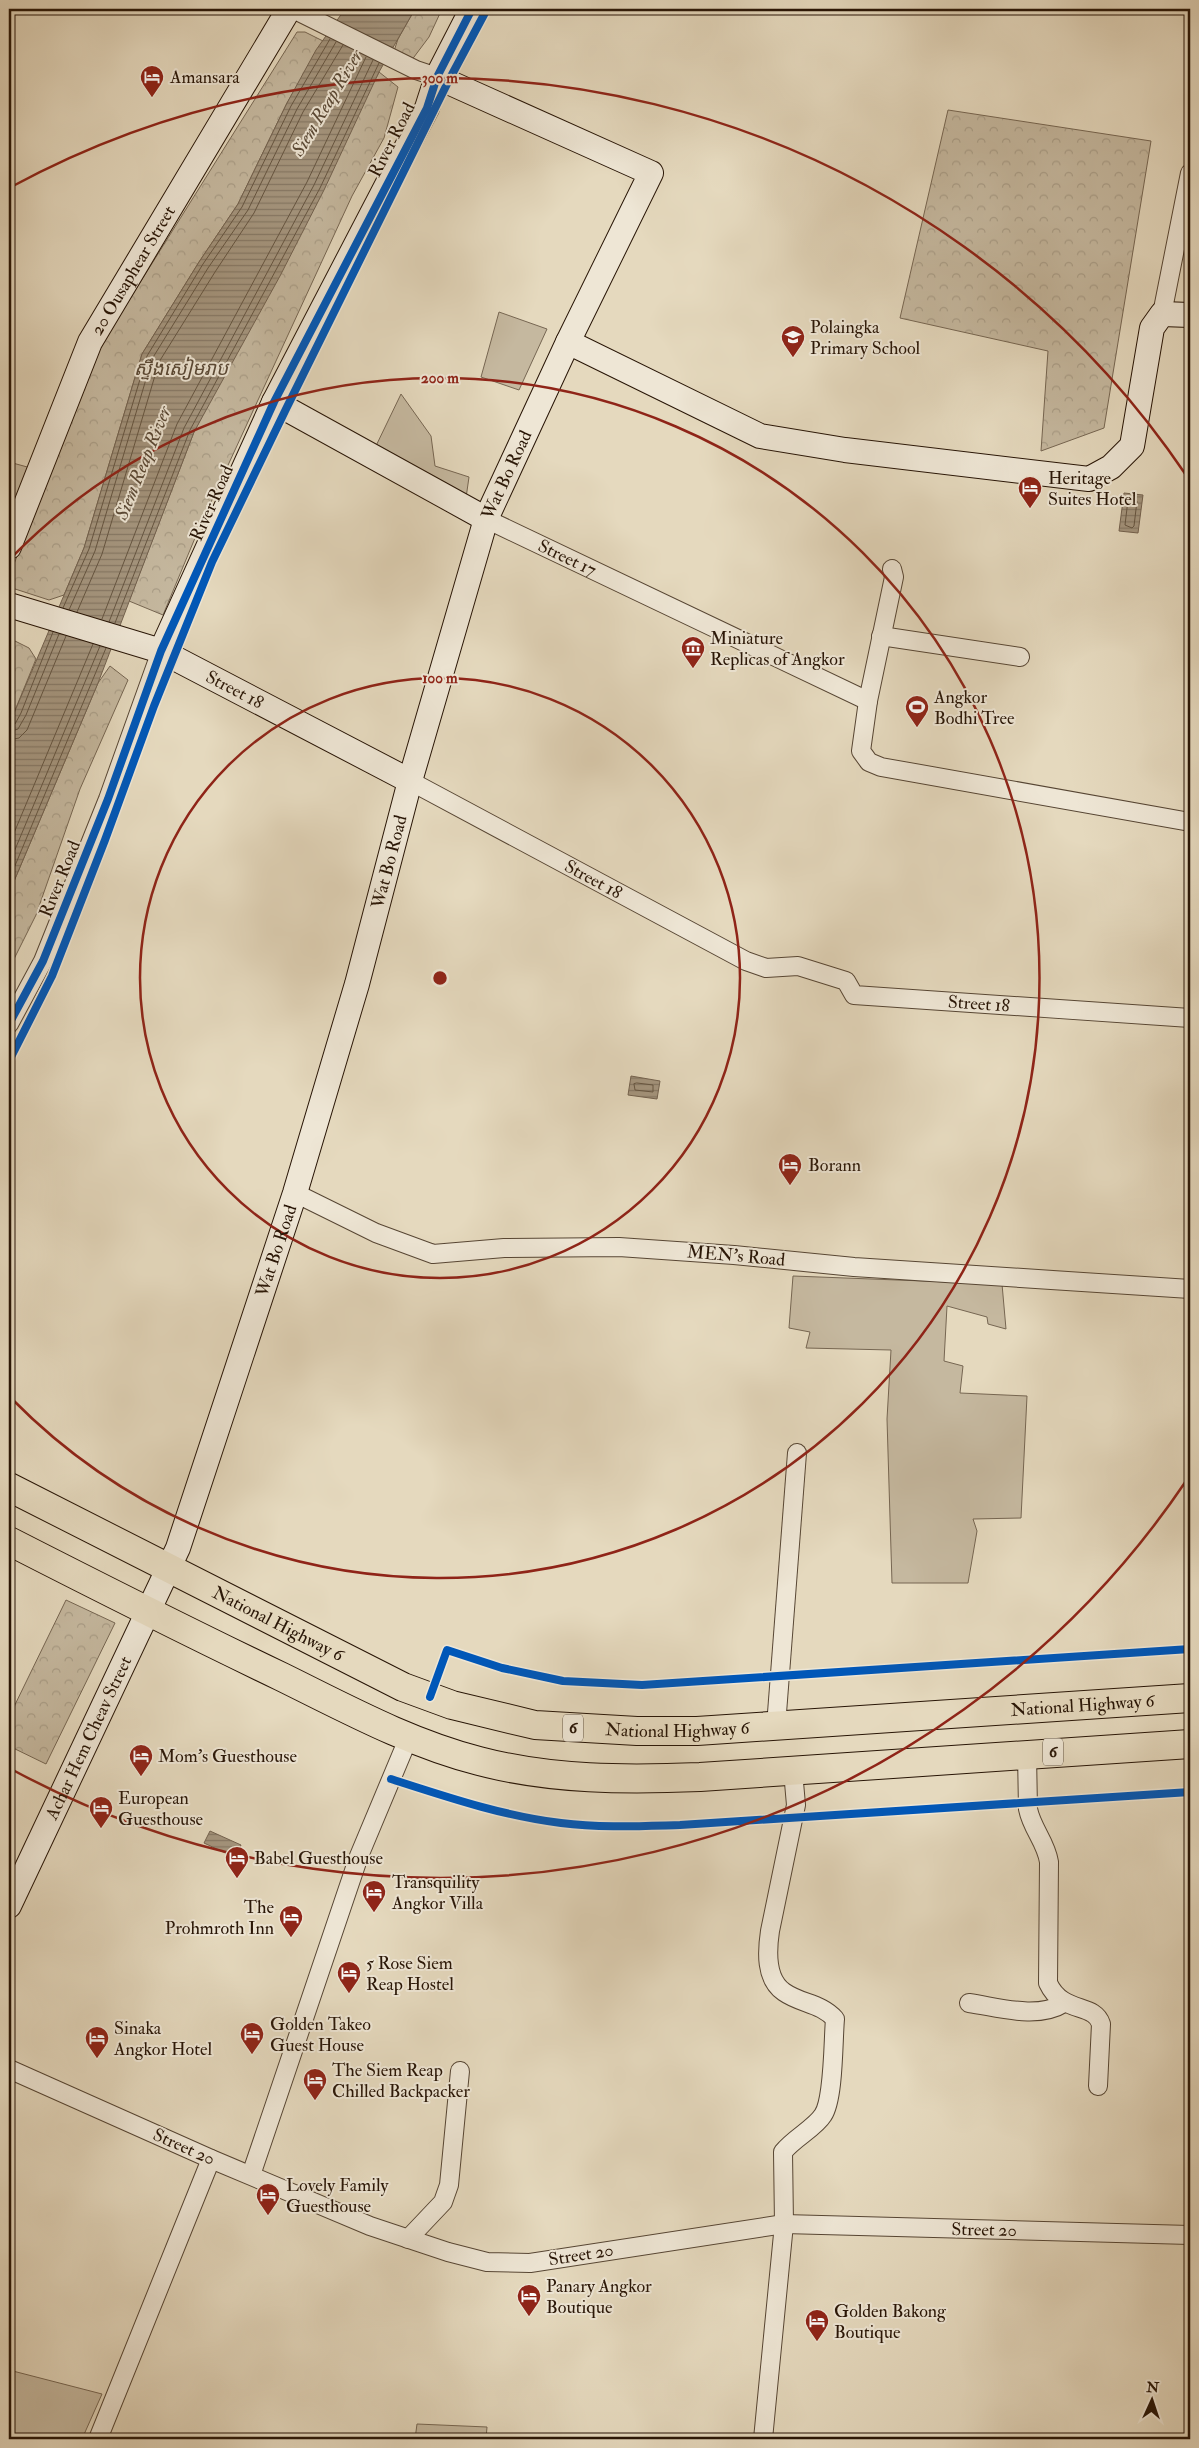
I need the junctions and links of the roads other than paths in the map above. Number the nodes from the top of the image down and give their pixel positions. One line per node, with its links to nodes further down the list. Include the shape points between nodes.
1 (291, 9): 3 (street); 10 (street, 20 Ousaphear Street, via 90,342)
2 (472, 9): 3 (street, River Road)
3 (427, 74): 7 (street, Wat Bo Road, via 651,173); 8 (street, River Road, via 427,108)
4 (1190, 173): 5 (street)
5 (1162, 314): 6 (street); 7 (street, via 1152,328 1132,446 1111,467 1089,479 845,450 760,436)
6 (1190, 315)
7 (568, 342): 9 (street, Wat Bo Road)
8 (274, 402): 9 (street, Street 17); 14 (street, River Road)
9 (486, 519): 16 (street, Street 17); 17 (street, Wat Bo Road)
10 (9, 547)
11 (892, 569): 13 (street, via 894,577)
12 (17, 607): 14 (street, Street 18)
13 (881, 636): 15 (street); 16 (street)
14 (161, 651): 17 (street, Street 18); 20 (street, River Road, via 108,799 43,961)
15 (1020, 658)
16 (868, 701): 18 (street, via 860,751 869,762 881,767)
17 (410, 781): 19 (street, Street 18, via 746,961 766,968 798,966 846,981 854,995); 21 (street, Wat Bo Road, via 357,984)
18 (1190, 822)
19 (1190, 1018)
20 (9, 1024)
21 (294, 1193): 22 (street, MEN's Road, via 376,1233 433,1254 504,1248 619,1247); 26 (street, Wat Bo Road, via 224,1414)
22 (1190, 1289)
23 (797, 1453): 29 (street)
24 (9, 1487): 26 (main road, National Highway 6 / 6)
25 (9, 1541): 27 (main road, 6)
26 (169, 1569): 27 (street, Achar Hem Cheav Street); 29 (main road, National Highway 6 / 6, via 403,1687 492,1716 535,1725 637,1731)
27 (148, 1612): 30 (main road, 6); 34 (street, Achar Hem Cheav Street)
28 (1190, 1698): 29 (main road, National Highway 6 / 6)
29 (776, 1726)
30 (408, 1739): 33 (main road, 6, via 481,1762 585,1777 653,1779); 41 (street, via 359,1856)
31 (1190, 1744): 32 (main road, 6)
32 (1027, 1754): 33 (main road, 6); 36 (street, via 1028,1809 1046,1846 1049,1862 1048,1983 1054,1995)
33 (793, 1771): 42 (street, via 796,1805 770,1931 770,1974 784,1992 826,2009 835,2018 828,2101 823,2116 783,2152)
34 (9, 1906)
35 (969, 2003): 36 (street, via 1025,2012 1054,2009)
36 (1064, 2003): 39 (street, via 1094,2013 1099,2019)
37 (9, 2069): 40 (street, Street 20)
38 (460, 2071): 44 (street, via 448,2185 443,2202)
39 (1098, 2086)
40 (211, 2159): 41 (street, Street 20); 45 (street)
41 (251, 2175): 44 (street, Street 20)
42 (784, 2224): 43 (street, Street 20); 44 (street, Street 20, via 530,2263 488,2262); 46 (street)
43 (1190, 2235)
44 (408, 2239)
45 (98, 2439)
46 (763, 2439)

